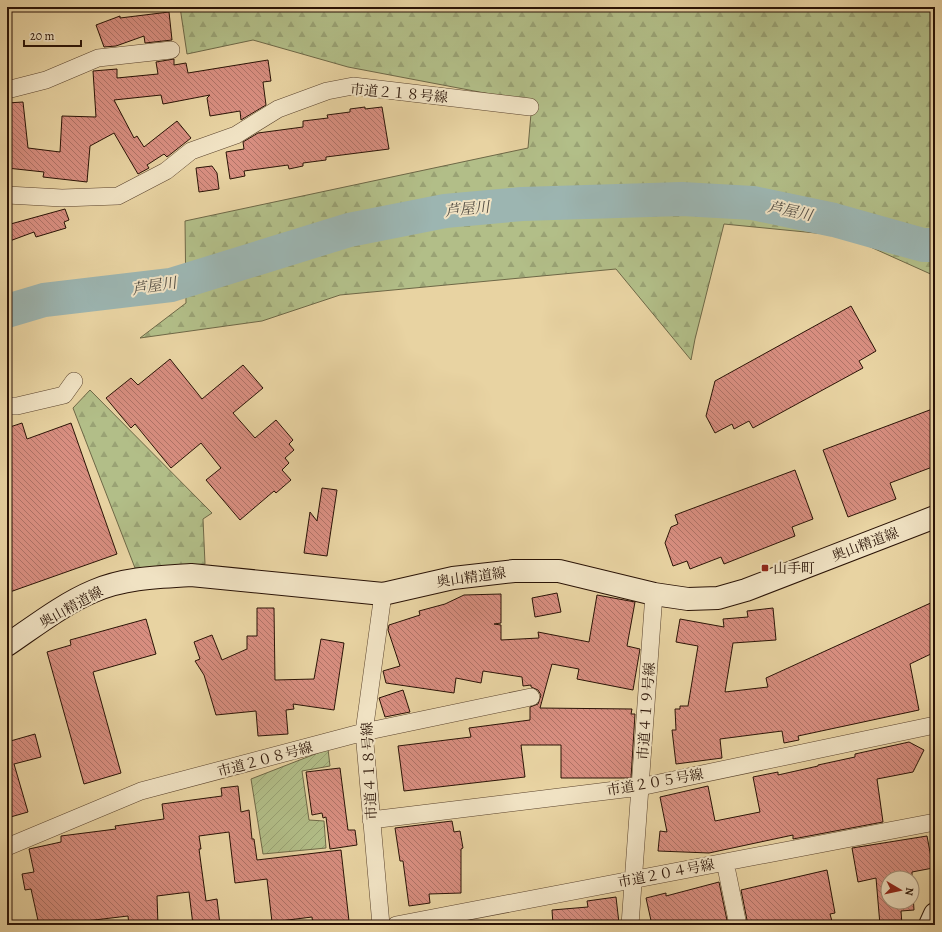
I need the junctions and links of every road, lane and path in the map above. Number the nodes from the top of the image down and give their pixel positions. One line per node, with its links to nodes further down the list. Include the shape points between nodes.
1 (171, 50): 2 (street, via 98,58 46,80)
2 (7, 90)
3 (530, 107): 4 (street, 市道２１８号線, via 353,86 326,91 278,109 236,135 191,151 166,171 118,196)
4 (7, 196)
5 (74, 381): 6 (street, via 64,395)
6 (10, 408)
7 (935, 516): 9 (main road, 奥山精道線, via 746,590 718,598 688,599)
8 (383, 594): 9 (main road, 奥山精道線, via 453,578 514,571 559,571); 10 (main road, 奥山精道線, via 191,575 136,579 94,591 66,606); 13 (street, 市道４１８号線)
9 (654, 594): 14 (street, 市道４１９号線)
10 (7, 645)
11 (531, 696): 13 (street, 市道２０８号線)
12 (935, 725): 14 (street, 市道２０５号線)
13 (364, 732): 15 (street, 市道４１８号線); 17 (street, 市道２０８号線, via 141,792)
14 (640, 787): 15 (street, 市道２０５号線); 19 (street, 市道４１９号線)
15 (371, 820): 21 (street, 市道４１８号線)
16 (935, 822): 18 (street, 市道２０４号線)
17 (7, 847)
18 (725, 862): 19 (street, 市道２０４号線); 24 (street)
19 (634, 879): 22 (street, 市道２０４号線); 23 (street, 市道４１９号線)
20 (935, 914): 25 (main road)
21 (381, 925)
22 (396, 925)
23 (630, 925)
24 (738, 925)
25 (930, 925)

